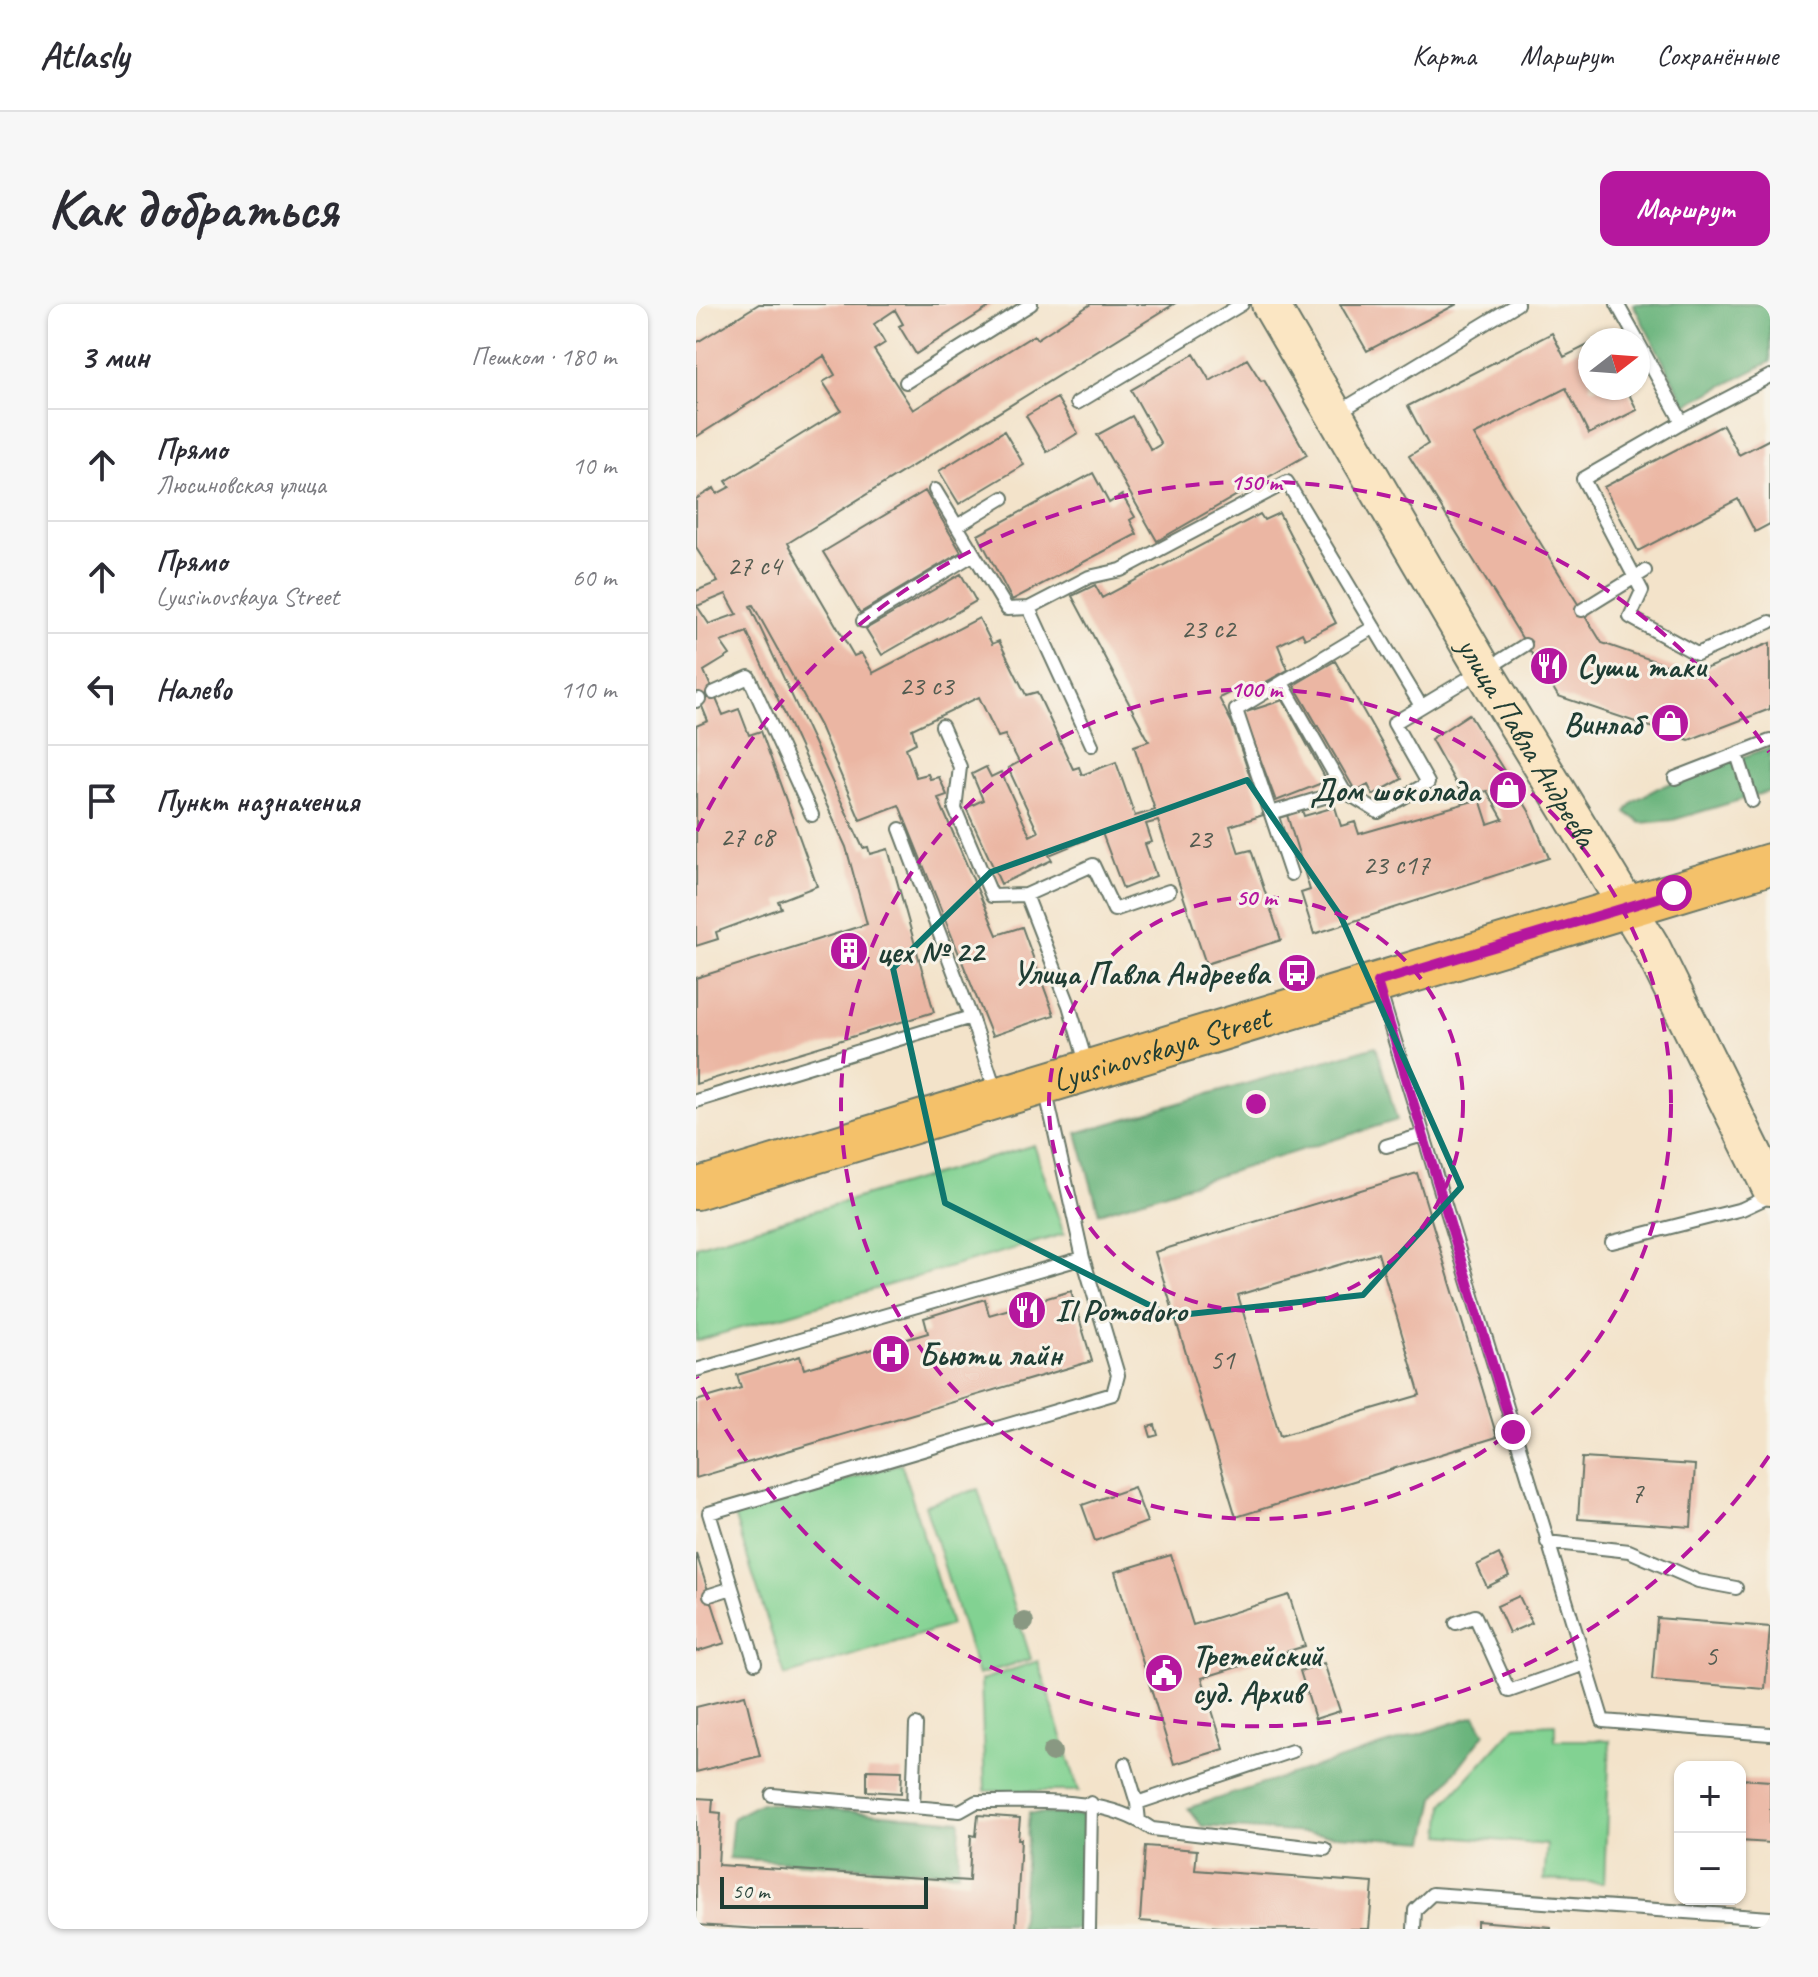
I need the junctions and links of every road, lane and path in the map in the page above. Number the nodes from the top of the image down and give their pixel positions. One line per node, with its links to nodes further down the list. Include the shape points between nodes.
1 (1031, 304): 9 (lane)
2 (1242, 304): 10 (lane)
3 (1270, 304): 11 (street, улица Павла Андреева)
4 (1517, 304): 11 (lane)
5 (1617, 304): 6 (lane)
6 (1631, 328)
7 (1650, 363): 12 (lane)
8 (1770, 376): 12 (lane)
9 (906, 382)
10 (1077, 403)
11 (1335, 415): 24 (street, улица Павла Андреева)
12 (1682, 422): 17 (lane, via 1583,479)
13 (935, 490): 15 (lane)
14 (1003, 498): 15 (lane)
15 (957, 526): 16 (lane)
16 (974, 554): 18 (lane, via 1007,609); 20 (lane)
17 (1639, 574): 19 (lane); 21 (lane, via 1642,591 1630,617 1697,654)
18 (1029, 608): 22 (lane, via 1089,577 1121,570 1287,482); 30 (lane)
19 (1582, 610)
20 (863, 621)
21 (1770, 622)
22 (1374, 627): 25 (lane); 27 (lane)
23 (1525, 645): 24 (lane)
24 (1484, 670): 27 (lane); 42 (street, улица Павла Андреева)
25 (1282, 683): 33 (lane); 35 (lane, via 1236,710)
26 (713, 693): 36 (lane, via 749,677)
27 (1421, 706): 33 (lane, via 1394,723 1428,783 1378,812)
28 (942, 726): 41 (lane, via 960,767 955,809 992,896)
29 (1770, 741): 31 (lane)
30 (1092, 745)
31 (1737, 754): 32 (lane); 34 (lane)
32 (1675, 778)
33 (1344, 791): 35 (lane)
34 (1752, 801)
35 (1271, 813): 39 (lane)
36 (812, 815)
37 (900, 829): 44 (lane)
38 (1770, 864): 42 (main road, Lyusinovskaya Street)
39 (1291, 874)
40 (1169, 891): 41 (lane, via 1114,910 1093,865)
41 (1026, 895): 45 (lane, via 1069,1005)
42 (1627, 908): 43 (main road, Lyusinovskaya Street); 51 (street, улица Павла Андреева, via 1651,946)
43 (1377, 982): 45 (main road, Lyusinovskaya Street); 49 (lane)
44 (971, 1017): 47 (lane); 48 (lane)
45 (1088, 1071): 46 (main road, Lyusinovskaya Street)
46 (1045, 1084): 47 (main road, Lyusinovskaya Street); 55 (lane)
47 (998, 1099): 52 (main road, Lyusinovskaya Street)
48 (696, 1101)
49 (1423, 1135): 50 (lane); 58 (lane)
50 (1386, 1146)
51 (1770, 1187)
52 (696, 1189)
53 (1770, 1196): 54 (lane, via 1742,1209)
54 (1612, 1242)
55 (1083, 1258): 56 (lane); 57 (lane, via 1118,1375 1113,1394)
56 (696, 1370)
57 (702, 1515): 59 (lane)
58 (1547, 1542): 60 (lane, via 1629,1551 1698,1581); 64 (lane)
59 (732, 1588): 61 (lane); 63 (lane)
60 (1736, 1588)
61 (710, 1595)
62 (1456, 1623): 64 (lane, via 1475,1616 1509,1691)
63 (755, 1663)
64 (1585, 1664): 66 (lane, via 1603,1721)
65 (916, 1725): 72 (lane)
66 (1770, 1734)
67 (1292, 1751): 71 (lane)
68 (1125, 1764): 71 (lane)
69 (772, 1795): 72 (lane)
70 (1091, 1803): 72 (lane, via 976,1802 960,1811); 73 (lane); 77 (lane)
71 (1137, 1803): 73 (lane)
72 (913, 1807)
73 (1139, 1821): 74 (lane, via 1152,1829)
74 (1325, 1849)
75 (1770, 1918): 76 (lane)
76 (1727, 1922): 78 (lane, via 1432,1894 1415,1910)
77 (1089, 1929)
78 (1414, 1929)

